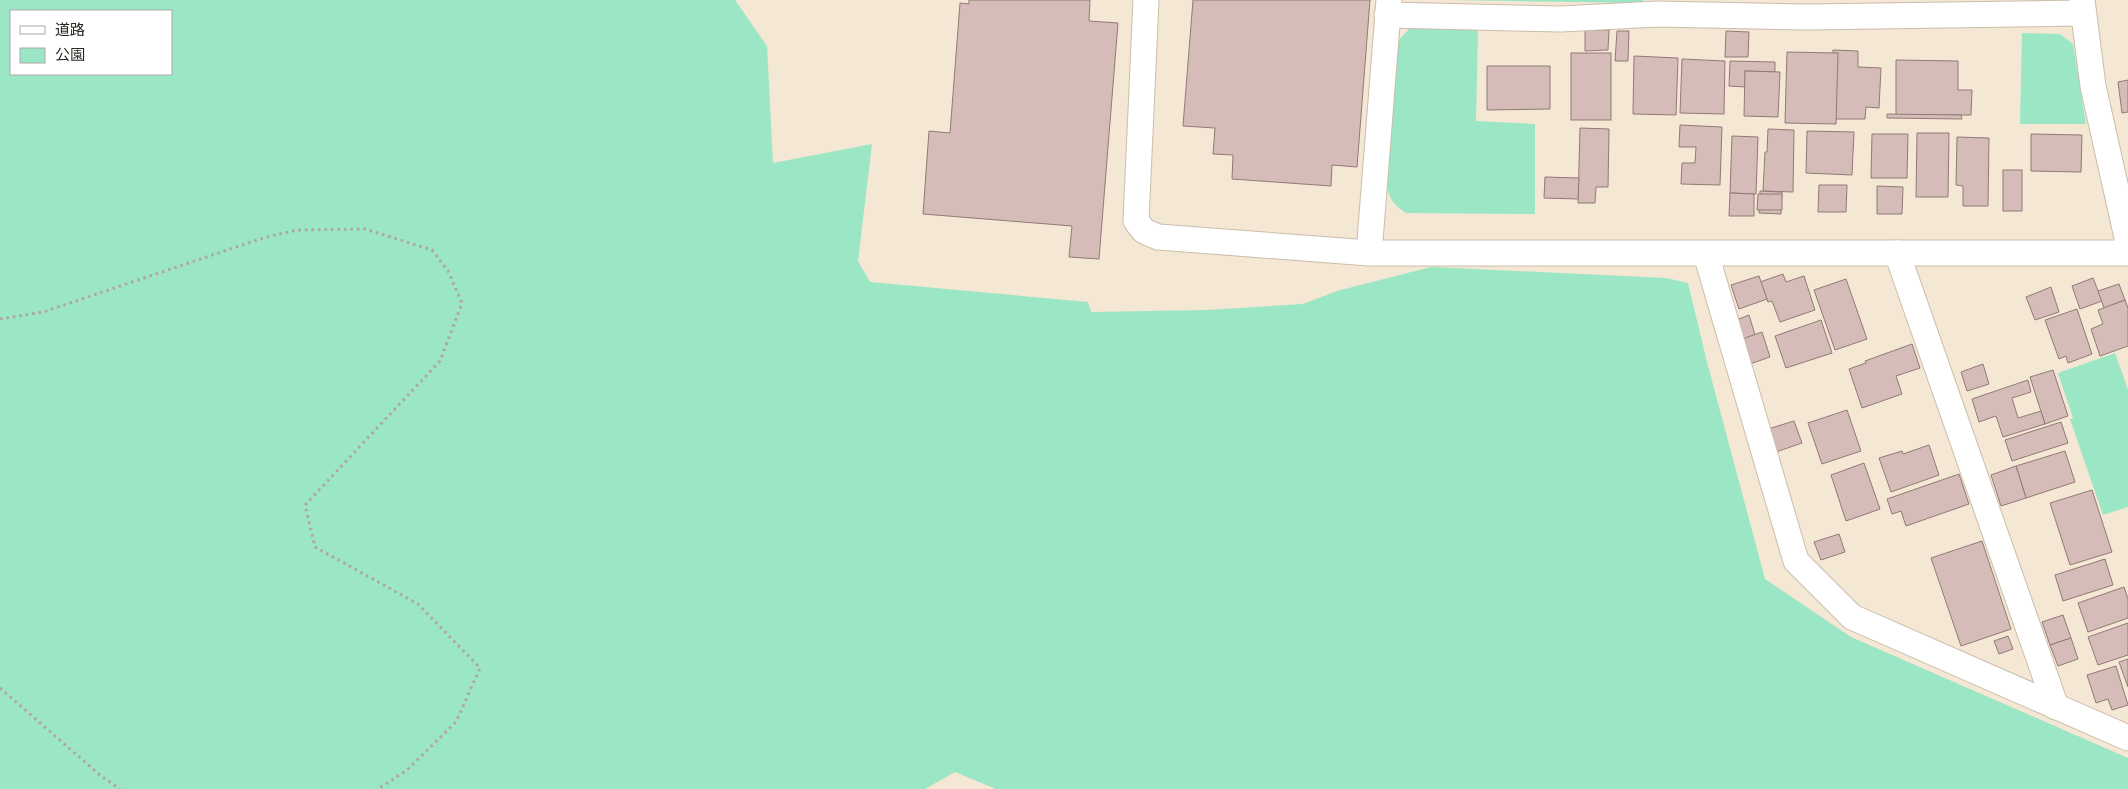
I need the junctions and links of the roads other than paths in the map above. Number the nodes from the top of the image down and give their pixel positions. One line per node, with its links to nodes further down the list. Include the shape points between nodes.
1 (1146, 0): 8 (street, via 1136,221 1144,231 1158,237)
2 (2082, 6): 4 (street); 5 (street, via 2093,86)
3 (1388, 7): 4 (street, via 1561,19); 8 (street)
4 (1808, 8)
5 (2128, 242)
6 (2128, 252): 7 (street)
7 (1897, 253): 9 (street); 10 (street)
8 (1369, 254): 9 (street)
9 (1706, 254): 10 (street, via 1796,561 1852,617)
10 (2056, 707): 11 (street)
11 (2128, 738)

